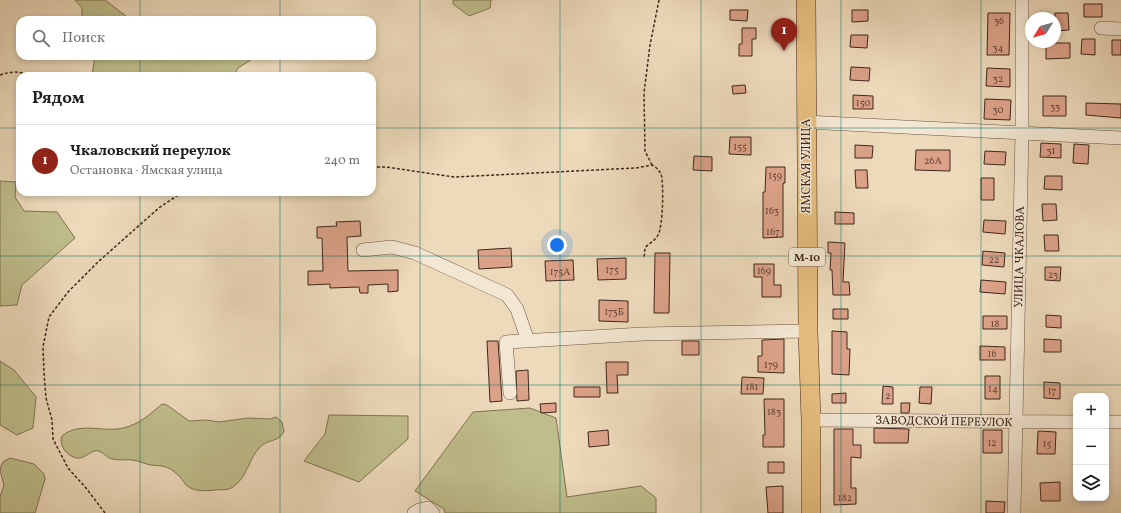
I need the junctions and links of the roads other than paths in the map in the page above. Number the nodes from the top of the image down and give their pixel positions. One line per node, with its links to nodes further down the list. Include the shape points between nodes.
1 (806, 0): 5 (highway, ЯМСКАЯ УЛИЦА / М-10)
2 (1022, 0): 6 (street, УЛИЦА ЧКАЛОВА)
3 (1101, 28): 4 (street)
4 (1121, 28)
5 (806, 122): 6 (street); 9 (highway, ЯМСКАЯ УЛИЦА / М-10)
6 (1022, 133): 7 (street); 13 (street, УЛИЦА ЧКАЛОВА)
7 (1121, 138)
8 (363, 250): 10 (street, via 392,247 416,253 507,295 517,309)
9 (808, 331): 10 (street, via 643,334); 12 (highway, ЯМСКАЯ УЛИЦА / М-10)
10 (531, 341): 11 (street, via 506,342)
11 (510, 393)
12 (812, 420): 13 (street, ЗАВОДСКОЙ ПЕРЕУЛОК); 19 (highway, ЯМСКАЯ УЛИЦА / М-10)
13 (1015, 422): 14 (street, ЗАВОДСКОЙ ПЕРЕУЛОК); 20 (street, УЛИЦА ЧКАЛОВА)
14 (1073, 422)
15 (1109, 422): 16 (street)
16 (1121, 422)
17 (414, 513): 18 (street, via 428,508)
18 (432, 513)
19 (811, 513)
20 (1014, 513)

